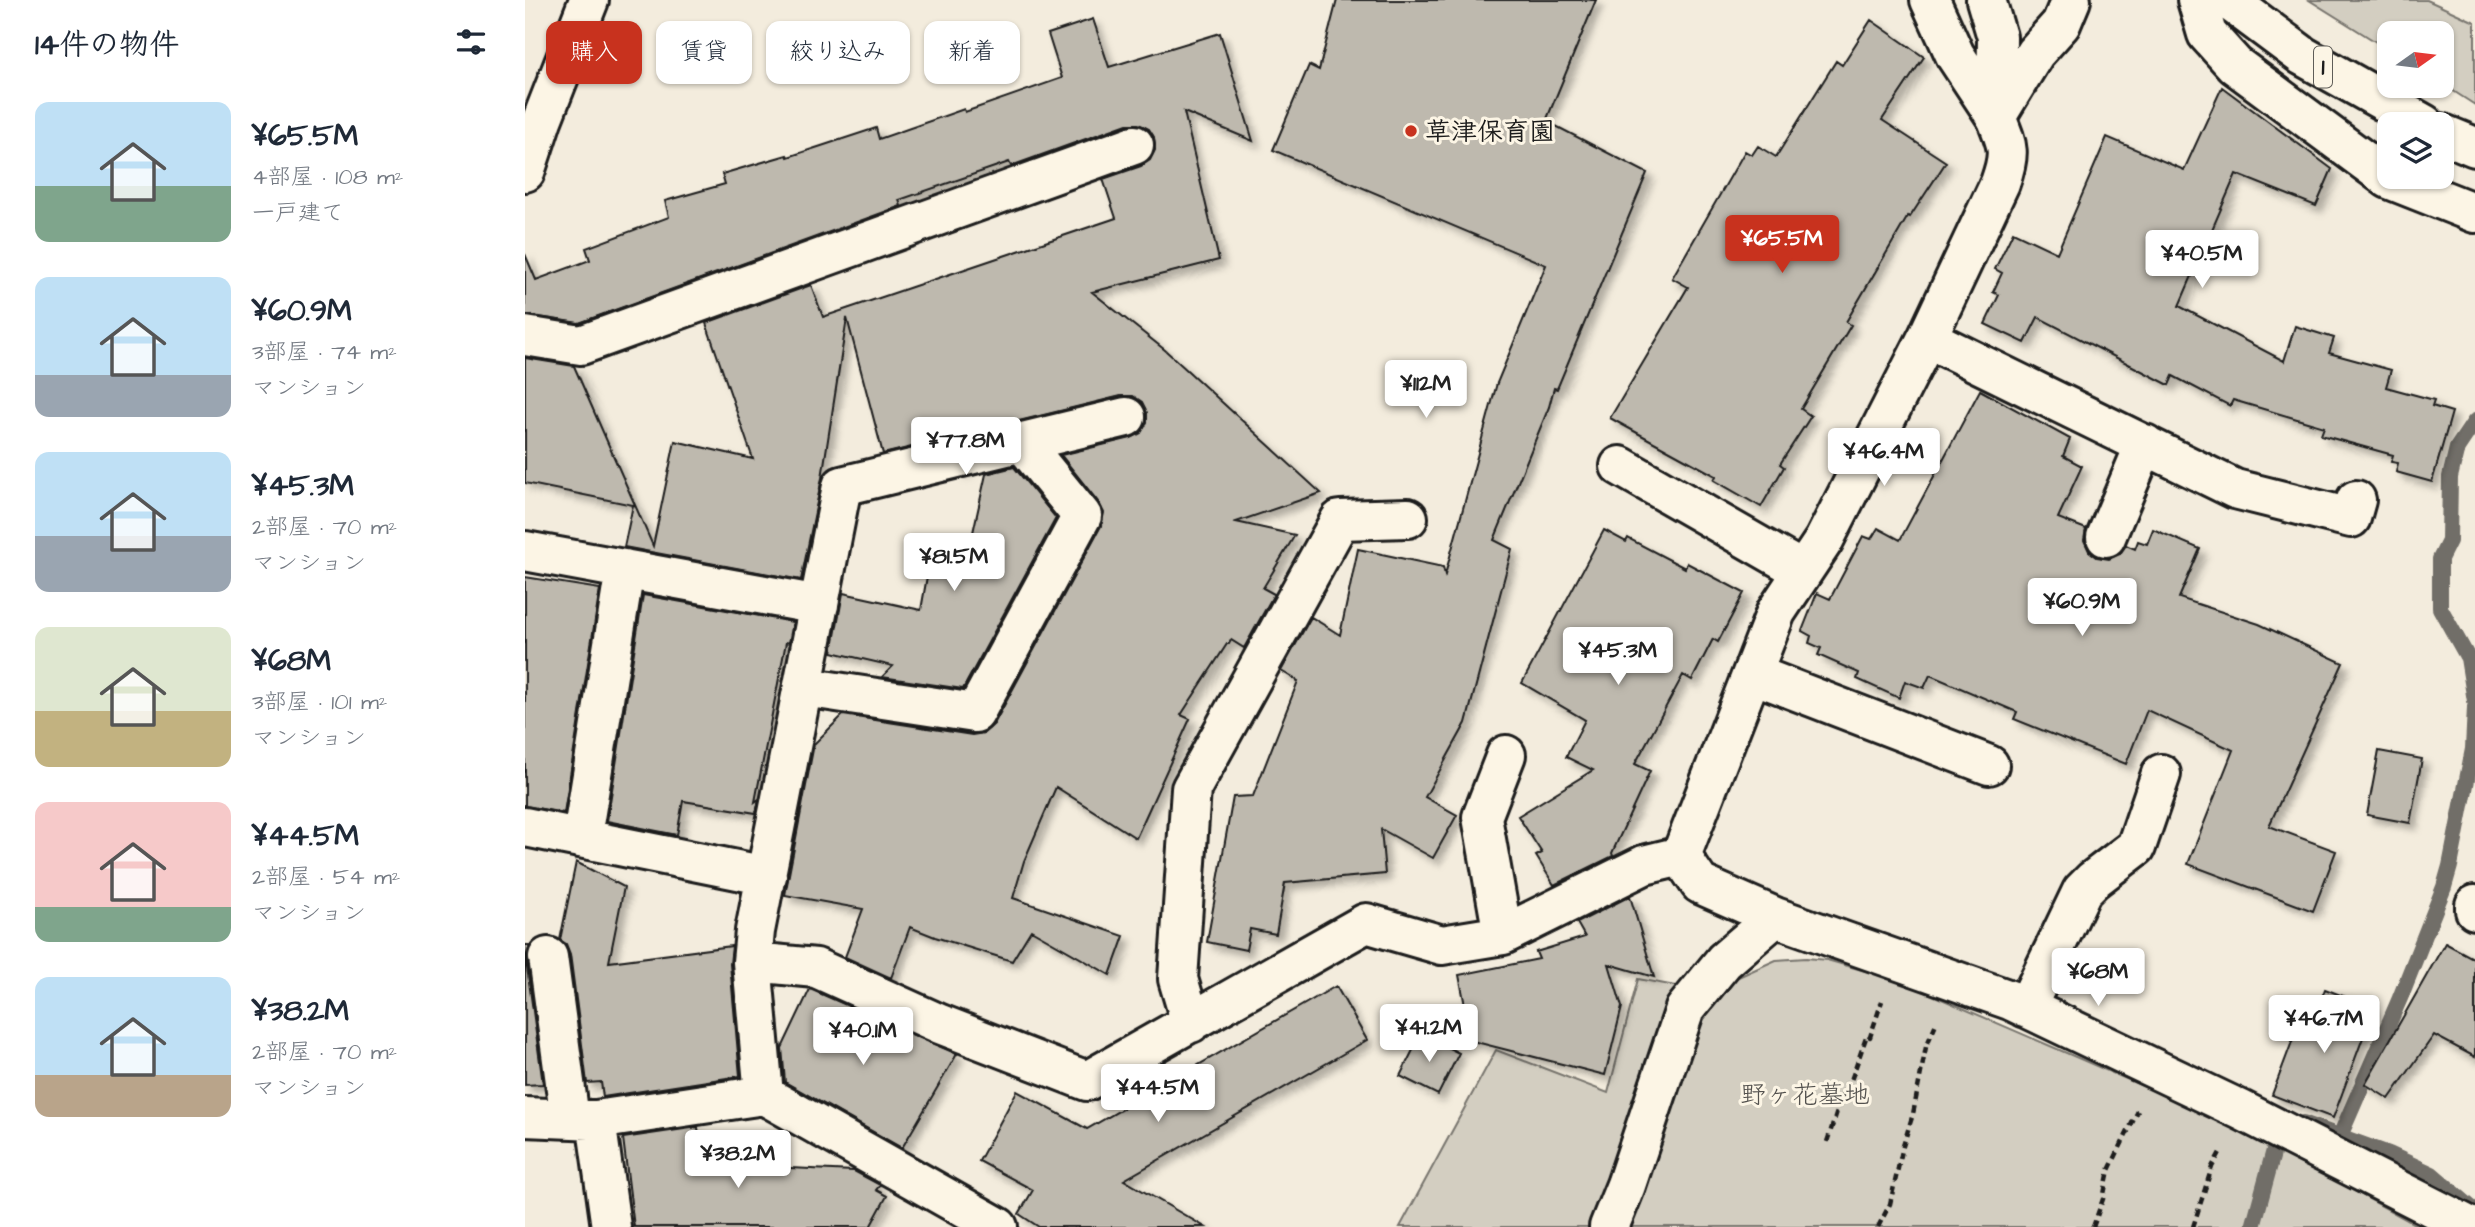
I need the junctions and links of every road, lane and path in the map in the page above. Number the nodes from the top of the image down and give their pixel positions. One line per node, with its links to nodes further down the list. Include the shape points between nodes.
1 (589, 0): 12 (main road)
2 (1930, 0): 8 (main road, via 1955,55)
3 (1986, 0): 8 (main road, via 1997,37)
4 (2071, 0): 8 (main road, via 2061,24 2035,52)
5 (2197, 0): 13 (main road, via 2207,34 2235,65 2389,179)
6 (2228, 0): 7 (main road, 1, via 2303,56)
7 (2403, 112)
8 (1996, 117): 15 (main road, via 2008,160)
9 (2454, 139): 11 (main road)
10 (1134, 145): 14 (main road, via 581,345)
11 (2475, 148)
12 (525, 172)
13 (2475, 213)
14 (525, 335)
15 (1927, 338): 18 (main road); 25 (main road, via 1824,541)
16 (1126, 417): 17 (main road)
17 (1022, 442): 26 (main road, via 842,486); 28 (main road, via 1081,516 975,713)
18 (2145, 444): 20 (main road, via 2235,489 2351,518); 22 (main road)
19 (1620, 466): 25 (main road)
20 (2355, 500)
21 (1408, 518): 43 (main road, via 1340,520 1191,789 1178,979)
22 (2106, 537)
23 (525, 551): 24 (main road)
24 (625, 569): 26 (main road); 33 (main road)
25 (1803, 571): 27 (main road, via 1776,612)
26 (819, 605): 28 (main road)
27 (1753, 674): 30 (main road); 34 (main road)
28 (804, 687): 35 (main road)
29 (1506, 755): 37 (main road, via 1482,817)
30 (1989, 765)
31 (2161, 774): 42 (main road, via 2136,847 2082,891)
32 (525, 827): 33 (main road)
33 (582, 837): 35 (main road)
34 (1681, 856): 36 (main road, via 1700,884); 37 (main road, via 1644,864)
35 (767, 876): 40 (main road)
36 (1775, 917): 39 (main road); 52 (main road, via 1724,961 1685,1009)
37 (1503, 935): 43 (main road, via 1442,945 1366,923)
38 (548, 957): 48 (main road)
39 (1896, 959): 41 (main road); 49 (path)
40 (752, 962): 43 (main road, via 817,968 940,1024 1087,1081); 45 (main road)
41 (1955, 980): 42 (main road); 53 (path, via 1926,1047 1890,1204)
42 (2027, 1008): 44 (main road)
43 (1191, 1023)
44 (2157, 1069): 46 (main road); 54 (path, via 2109,1170)
45 (764, 1095): 48 (main road); 51 (main road)
46 (2241, 1110): 55 (path, via 2213,1167); 56 (main road)
47 (525, 1117): 48 (main road)
48 (583, 1120): 50 (main road)
49 (1827, 1142)
50 (611, 1227)
51 (998, 1227)
52 (1609, 1227)
53 (1878, 1227)
54 (2093, 1227)
55 (2193, 1227)
56 (2471, 1227)

